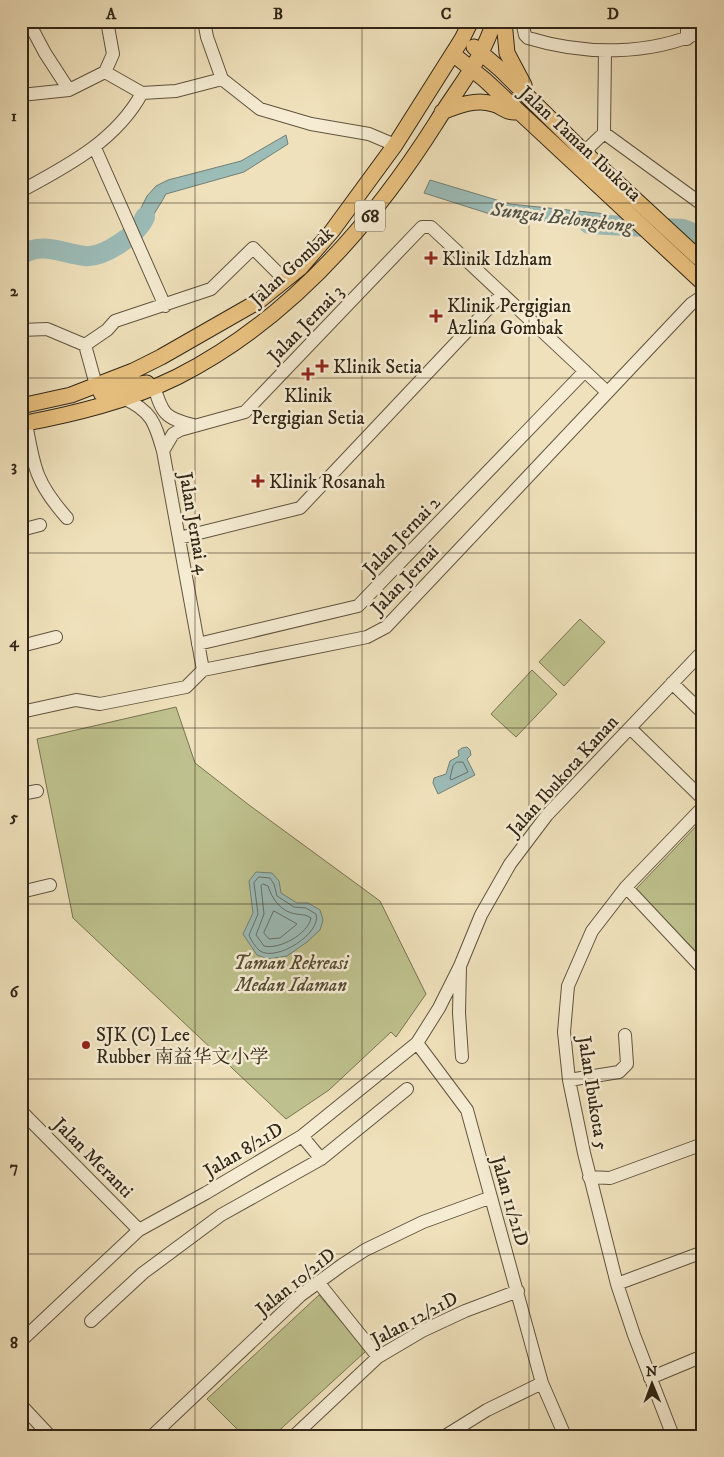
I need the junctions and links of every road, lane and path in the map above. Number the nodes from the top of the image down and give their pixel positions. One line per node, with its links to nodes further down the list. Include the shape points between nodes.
1 (28, 21): 18 (street)
2 (107, 21): 16 (street, via 113,54)
3 (204, 21): 17 (street)
4 (471, 21): 10 (main road, Jalan Gombak / 68)
5 (494, 21): 13 (main road, Jalan Gombak / 68)
6 (504, 21): 21 (main road, via 507,53)
7 (522, 21): 12 (street, via 528,38)
8 (687, 21): 11 (street)
9 (703, 32): 11 (street)
10 (462, 39): 13 (main road, Jalan Taman Ibukota); 14 (main road, Jalan Gombak / 68)
11 (687, 39): 12 (street, via 664,45)
12 (605, 51): 24 (street)
13 (481, 52): 15 (main road, Jalan Gombak / 68); 21 (main road, Jalan Taman Ibukota)
14 (453, 54): 15 (main road, Jalan Taman Ibukota); 25 (main road, Jalan Gombak / 68)
15 (471, 68): 22 (main road, Jalan Gombak / 68); 23 (main road, Jalan Taman Ibukota)
16 (106, 72): 18 (street); 19 (street)
17 (222, 80): 19 (street, via 176,91); 25 (street, via 260,109 311,124 369,134)
18 (69, 90): 20 (street)
19 (142, 93): 26 (street, via 132,110)
20 (21, 95)
21 (533, 101): 27 (main road, Jalan Taman Ibukota)
22 (442, 112): 23 (main road, via 473,102 493,103 509,112); 41 (main road, Jalan Gombak / 68, via 392,189 301,289 230,344 192,368)
23 (519, 112): 27 (main road, Jalan Taman Ibukota)
24 (604, 133): 27 (street); 29 (street)
25 (395, 145): 31 (main road, Jalan Gombak / 68, via 332,231 300,268)
26 (95, 148): 28 (street); 36 (street)
27 (579, 157): 30 (main road, Jalan Taman Ibukota, via 634,198); 32 (main road, Jalan Taman Ibukota, via 618,204)
28 (21, 191)
29 (703, 205)
30 (703, 262)
31 (285, 280): 36 (street, via 253,248 211,289); 40 (main road, Jalan Gombak / 68, via 259,301 193,341 133,371)
32 (703, 284): 35 (street, Jalan Jernai)
33 (502, 294): 39 (street); 47 (street, Jalan Jernai 3, via 431,227 422,227 245,412); 52 (street, via 300,508)
34 (703, 296): 35 (street, Jalan Jernai)
35 (691, 304): 42 (street, Jalan Jernai)
36 (165, 306): 38 (street, via 115,321)
37 (21, 330): 38 (street, via 47,329)
38 (85, 345): 40 (street)
39 (585, 371): 42 (street); 54 (street, Jalan Jernai 2, via 358,606)
40 (96, 385): 43 (main road, Jalan Gombak / 68)
41 (154, 386): 43 (main road, via 150,383 126,386 88,398); 44 (main road, Jalan Gombak / 68); 47 (street, via 162,412 175,421)
42 (607, 392): 57 (street, Jalan Jernai, via 386,627 367,637)
43 (71, 395): 45 (main road, Jalan Gombak / 68)
44 (124, 398): 46 (main road, Jalan Gombak / 68, via 75,413); 48 (street, Jalan Jernai 4, via 144,409 151,417)
45 (21, 406)
46 (23, 423): 49 (street, via 38,478)
47 (193, 425): 48 (street, Jalan Jernai 3, via 173,434)
48 (163, 452): 52 (street, Jalan Jernai 4)
49 (67, 518)
50 (40, 525): 51 (street)
51 (21, 530)
52 (179, 538): 54 (street, Jalan Jernai 4)
53 (56, 638): 55 (street)
54 (198, 644): 57 (street, Jalan Jernai 4)
55 (21, 646)
56 (703, 652): 58 (street, Jalan Ibukota Kanan)
57 (203, 670): 59 (street, via 186,687 100,704 76,700)
58 (672, 683): 60 (street); 61 (street, Jalan Ibukota Kanan)
59 (21, 712)
60 (703, 712)
61 (630, 728): 64 (street); 69 (street, Jalan Ibukota Kanan, via 547,815 510,864 481,915)
62 (37, 791): 63 (street)
63 (21, 794)
64 (703, 799)
65 (703, 807): 67 (street, Jalan Ibukota 5)
66 (50, 885): 68 (street)
67 (626, 887): 70 (street); 74 (street, Jalan Ibukota 5, via 592,931 568,986 564,1032)
68 (21, 892)
69 (460, 966): 72 (street, Jalan 8/21D); 73 (street, Jalan Ibukota Kanan)
70 (703, 969)
71 (625, 1035): 74 (street, via 627,1064 619,1072)
72 (417, 1043): 77 (street, Jalan 8/21D); 81 (street, Jalan 11/21D, via 467,1110)
73 (462, 1057)
74 (569, 1080): 80 (street, Jalan Ibukota 5)
75 (407, 1089): 79 (street)
76 (21, 1111): 82 (street, Jalan Meranti)
77 (304, 1134): 79 (street); 82 (street, Jalan 8/21D, via 206,1194)
78 (703, 1144): 80 (street, via 610,1178)
79 (323, 1157): 87 (street, via 221,1215 143,1274)
80 (589, 1177): 85 (street, Jalan Ibukota 5)
81 (490, 1198): 84 (street, Jalan 10/21D, via 423,1222 365,1250); 86 (street, Jalan 11/21D)
82 (139, 1230): 88 (street, Jalan 8/21D)
83 (703, 1252): 85 (street)
84 (318, 1282): 90 (street); 95 (street, Jalan 10/21D)
85 (617, 1284): 91 (street, Jalan Ibukota 5)
86 (518, 1291): 90 (street, Jalan 12/21D, via 422,1331); 92 (street, Jalan 11/21D)
87 (91, 1321)
88 (21, 1341)
89 (703, 1356): 91 (street)
90 (378, 1357): 96 (street, Jalan 12/21D)
91 (650, 1378): 99 (street, Jalan Ibukota 5)
92 (542, 1383): 97 (street, via 486,1410); 98 (street, Jalan 11/21D)
93 (21, 1405): 94 (street)
94 (50, 1436)
95 (152, 1436)
96 (294, 1436)
97 (445, 1436)
98 (564, 1436)
99 (673, 1436)

